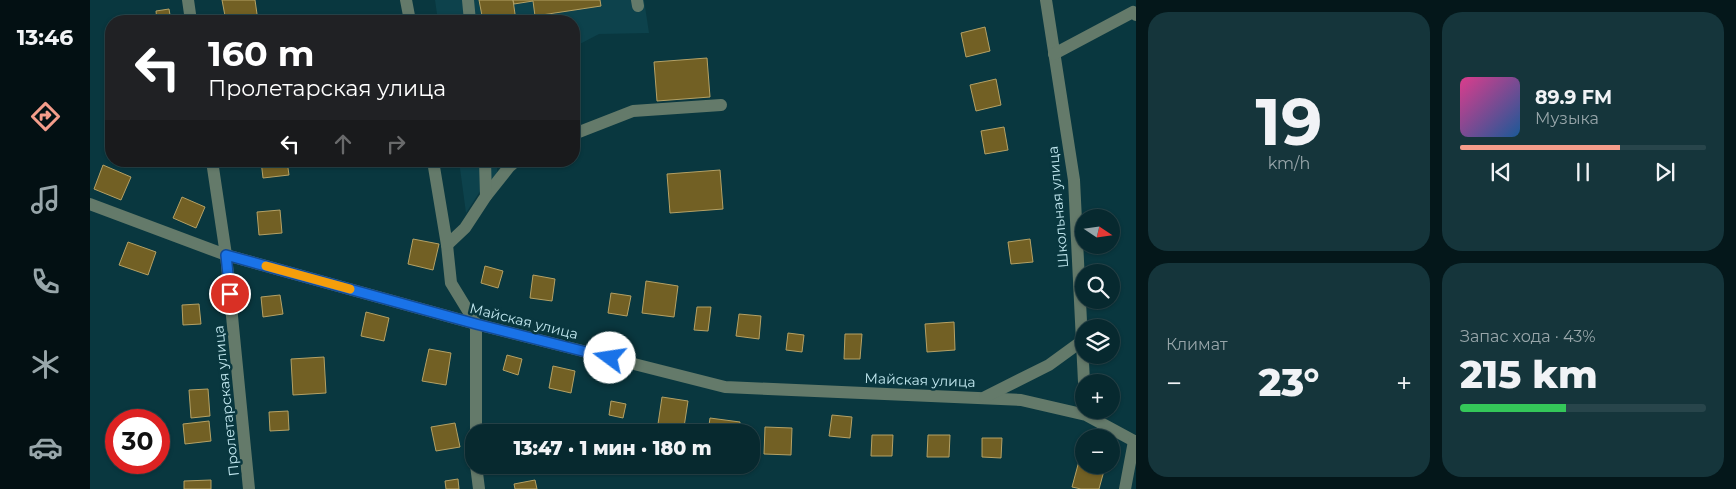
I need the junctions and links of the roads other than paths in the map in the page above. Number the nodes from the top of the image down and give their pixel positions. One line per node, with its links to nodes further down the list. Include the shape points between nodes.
1 (188, 0): 5 (street)
2 (406, 0): 6 (street)
3 (468, 0): 7 (street)
4 (1046, 0): 9 (street, Школьная улица)
5 (190, 15)
6 (409, 15)
7 (469, 15)
8 (1136, 16): 9 (street, via 1133,12)
9 (1054, 54): 20 (street, Школьная улица, via 1074,180)
10 (721, 105): 11 (street, via 633,111)
11 (580, 132)
12 (213, 167): 19 (street, Пролетарская улица)
13 (434, 167): 18 (street)
14 (485, 167): 16 (street)
15 (509, 167): 16 (street)
16 (486, 196): 18 (street, via 465,228)
17 (90, 204): 19 (street, Майская улица)
18 (447, 245): 21 (street, via 451,283)
19 (226, 255): 21 (street, Майская улица); 29 (street, Пролетарская улица)
20 (1081, 319)
21 (476, 324): 23 (street, Майская улица, via 725,387); 26 (street)
22 (1075, 346): 23 (street, via 1049,366)
23 (983, 398): 24 (street, Майская улица, via 1021,400)
24 (1075, 411)
25 (1096, 419): 27 (street, Майская улица)
26 (476, 424)
27 (1135, 442): 31 (street)
28 (477, 474): 30 (street)
29 (250, 489)
30 (479, 489)
31 (1125, 489)

